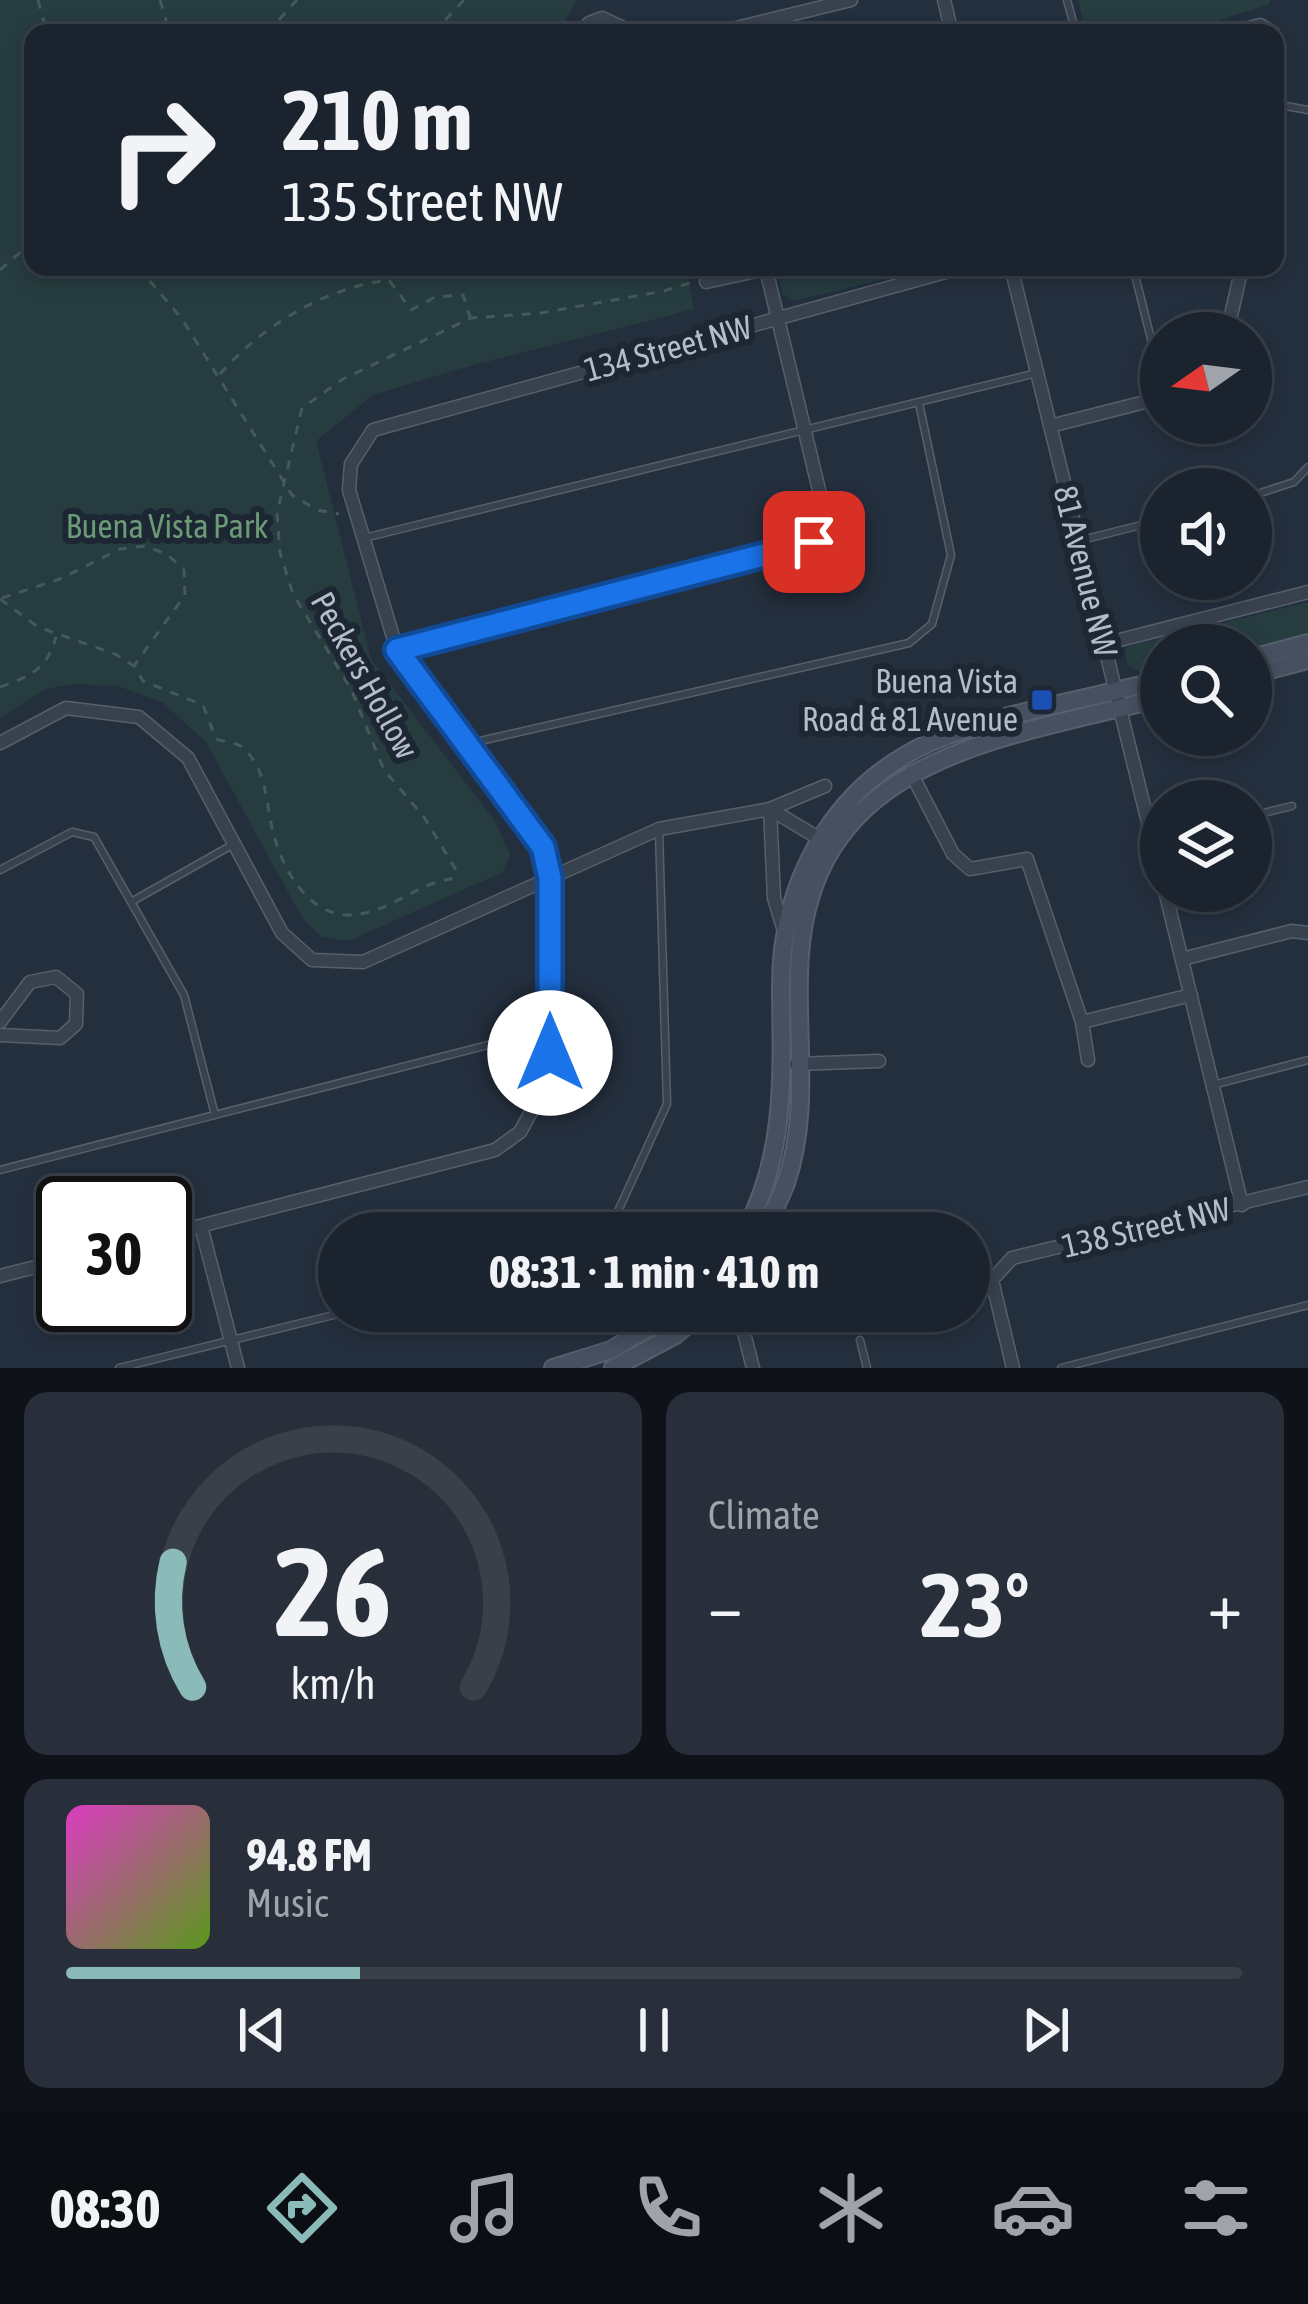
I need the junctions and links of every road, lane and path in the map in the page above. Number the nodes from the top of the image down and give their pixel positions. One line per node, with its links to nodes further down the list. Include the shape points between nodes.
1 (296, 0): 4 (path)
2 (464, 0): 5 (path)
3 (851, 0): 8 (street)
4 (275, 24)
5 (441, 24)
6 (588, 24): 7 (street, via 602,17)
7 (616, 24)
8 (753, 24)
9 (24, 249): 10 (path)
10 (0, 270)
11 (146, 276): 26 (path)
12 (389, 276): 19 (path)
13 (733, 276): 20 (street, 134 Street NW)
14 (771, 276): 24 (street)
15 (931, 276): 24 (street, 134 Street NW)
16 (1013, 276): 25 (street, 81 Avenue NW)
17 (1135, 276): 21 (lane)
18 (1240, 276): 22 (street)
19 (389, 280): 23 (path, via 411,310 464,295); 26 (path, via 298,311 248,341)
20 (706, 282): 23 (path)
21 (1144, 312)
22 (1232, 312)
23 (471, 318): 32 (path, Peckers Hollow, via 343,379 302,408)
24 (778, 318): 30 (street); 34 (street, 134 Street NW, via 373,430 351,464)
25 (1037, 373): 27 (lane); 29 (street, 81 Avenue NW)
26 (219, 376): 32 (path)
27 (919, 403): 30 (lane); 53 (lane, via 951,555 932,624 909,643)
28 (1140, 403): 29 (street)
29 (1050, 425): 37 (street, 81 Avenue NW)
30 (805, 430): 36 (lane); 43 (street, via 824,511 814,542)
31 (1308, 467): 33 (lane)
32 (282, 482): 34 (path, via 302,504); 46 (path, Peckers Hollow, via 280,554 293,594 350,688 384,770 450,857 451,879 350,915 306,899 272,827 255,764 239,744 216,739 203,705 143,681)
33 (1272, 489)
34 (356, 518): 36 (street)
35 (1140, 525): 37 (lane)
36 (362, 539): 43 (street)
37 (1078, 541): 42 (street, 81 Avenue NW)
38 (1308, 592): 42 (street)
39 (0, 599): 40 (path, Peckers Hollow); 46 (path, via 120,549 167,554 184,570 185,595)
40 (57, 635): 46 (path, Peckers Hollow); 48 (path, via 34,676)
41 (1308, 643): 44 (street)
42 (1104, 644): 51 (street, 81 Avenue NW)
43 (397, 650): 53 (street)
44 (1272, 652)
45 (1308, 660): 47 (street)
46 (134, 666)
47 (1272, 669)
48 (0, 687)
49 (1140, 690): 51 (street)
50 (1140, 699): 51 (street)
51 (1118, 700): 54 (street); 55 (street, 81 Avenue NW); 61 (street, via 954,734 911,752 857,792)
52 (0, 743): 62 (street, via 66,708 140,717 188,758)
53 (466, 744): 64 (street, via 543,847)
54 (911, 772): 61 (street); 72 (street, via 953,854 970,869 1027,859)
55 (1140, 780)
56 (825, 786): 58 (street)
57 (1292, 806): 59 (lane)
58 (770, 808): 60 (street); 61 (street); 67 (street, via 774,898)
59 (1272, 811)
60 (659, 829): 64 (street); 84 (lane, via 667,1104)
61 (827, 843): 67 (street, via 800,876); 78 (street, via 801,938)
62 (234, 844): 64 (street, via 282,933 312,961 363,962); 65 (lane)
63 (0, 870): 65 (lane, via 72,832 87,833)
64 (550, 878): 73 (street)
65 (131, 902): 80 (lane, via 184,995)
66 (1170, 912): 69 (street)
67 (784, 931): 78 (street)
68 (1308, 933): 69 (street)
69 (1182, 959): 70 (street)
70 (1191, 994): 72 (street); 79 (street)
71 (0, 1022): 74 (street, via 30,982 56,977 77,994 76,1024 60,1038)
72 (1082, 1022): 75 (street)
73 (550, 1029): 80 (lane); 87 (street, via 550,1078 520,1132 496,1150)
74 (0, 1035)
75 (1088, 1060)
76 (1308, 1060): 79 (lane)
77 (879, 1061): 78 (street)
78 (791, 1064): 85 (street, via 776,1154); 86 (street, via 797,1136)
79 (1213, 1085): 83 (street)
80 (215, 1115): 81 (lane)
81 (0, 1170)
82 (1308, 1187): 83 (street, 138 Street NW)
83 (1242, 1205): 104 (street, 138 Street NW, via 1012,1258 992,1280)
84 (618, 1212)
85 (754, 1212)
86 (773, 1212)
87 (201, 1226): 88 (street); 97 (street)
88 (192, 1228)
89 (36, 1267): 90 (street)
90 (0, 1276)
91 (1308, 1305): 105 (lane)
92 (318, 1319): 97 (lane)
93 (640, 1332): 101 (street)
94 (679, 1332): 98 (street)
95 (744, 1332): 102 (street)
96 (860, 1340): 103 (lane)
97 (230, 1341): 99 (lane); 100 (street)
98 (620, 1367)
99 (119, 1368)
100 (238, 1368)
101 (553, 1368)
102 (753, 1368)
103 (867, 1368)
104 (1013, 1368)
105 (1061, 1368)

